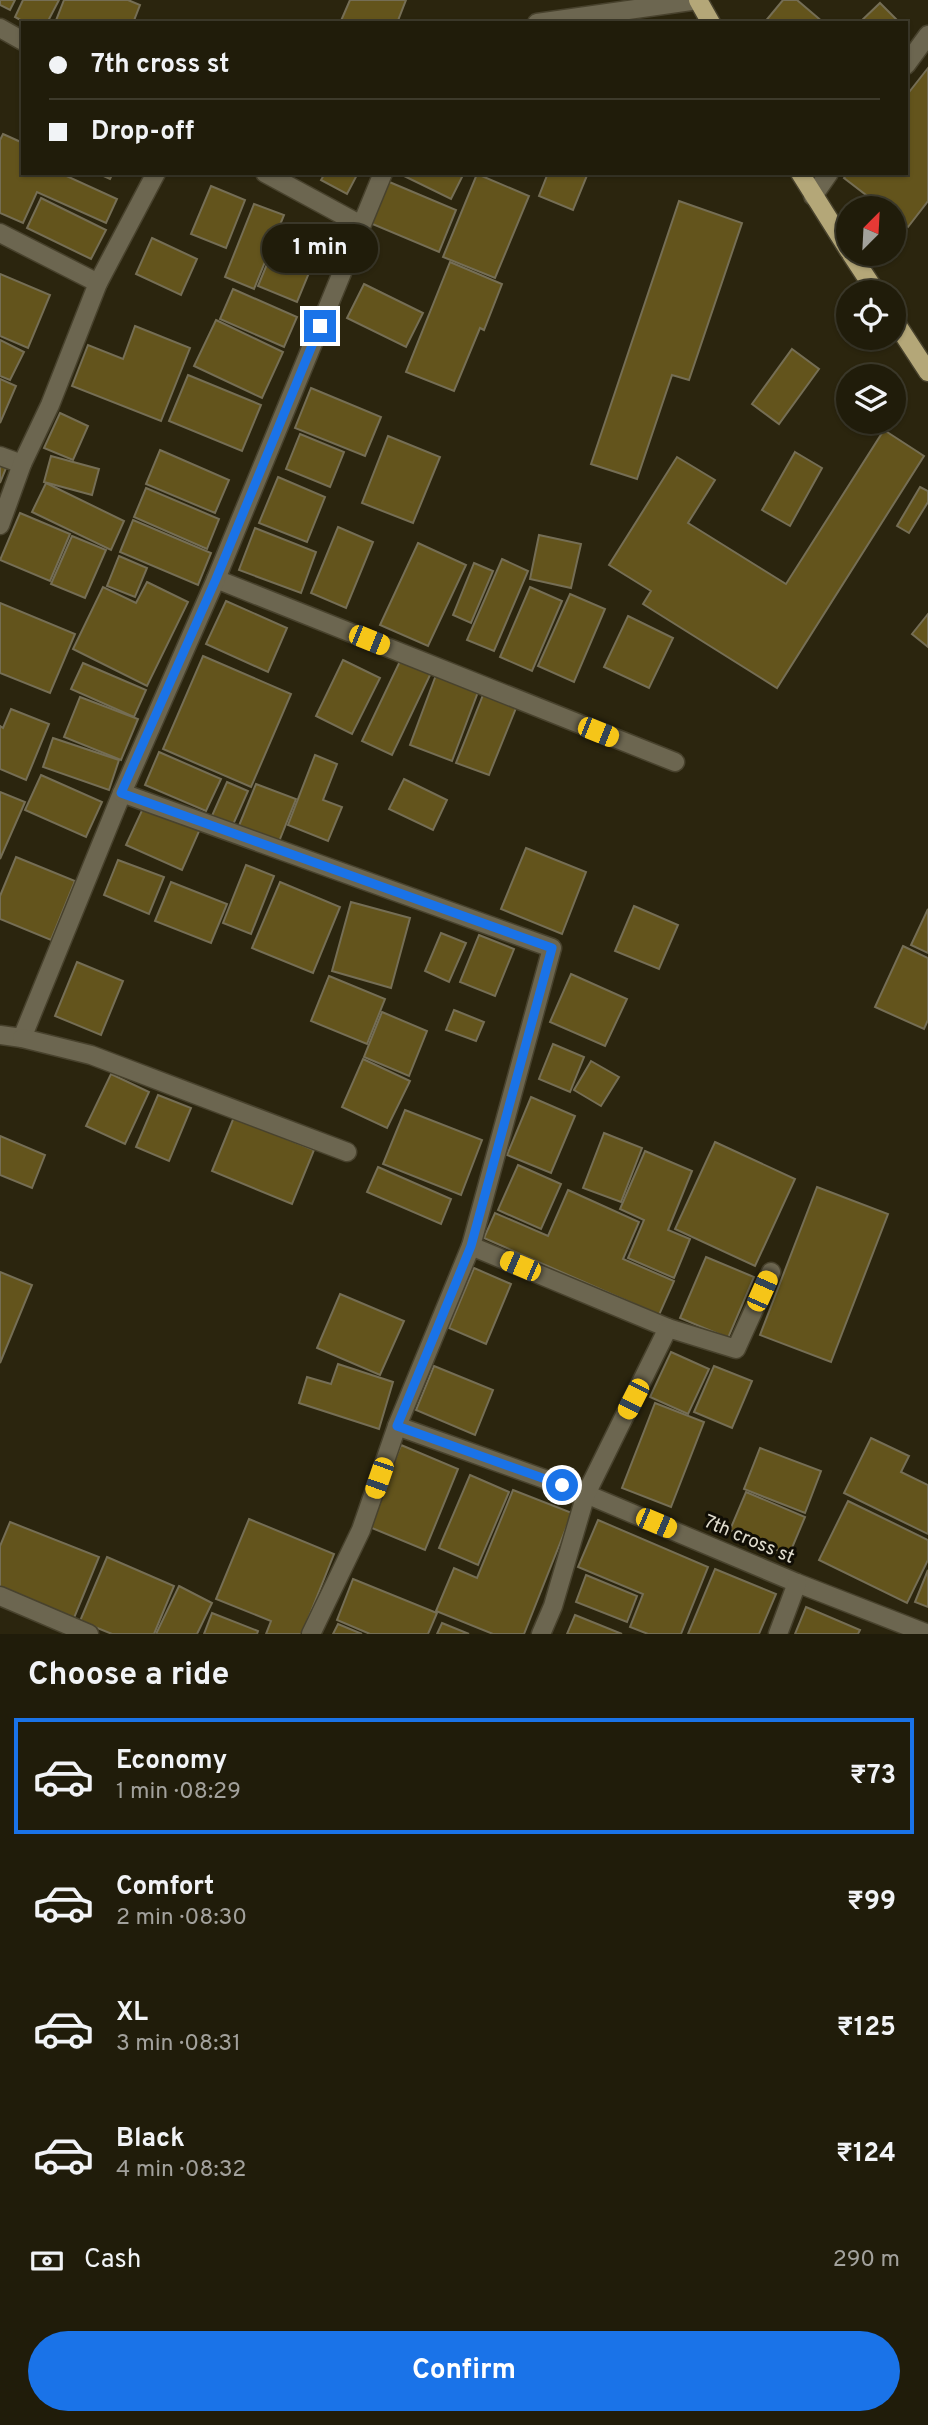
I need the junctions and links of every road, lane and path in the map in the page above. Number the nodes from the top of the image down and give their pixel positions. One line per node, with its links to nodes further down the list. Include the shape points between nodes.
1 (698, 0): 2 (street); 3 (main road)
2 (551, 21)
3 (710, 21)
4 (0, 28): 6 (street)
5 (928, 35): 7 (street)
6 (21, 40)
7 (908, 62)
8 (155, 175): 17 (street)
9 (269, 175): 14 (street)
10 (382, 175): 14 (street)
11 (801, 175): 13 (main road)
12 (828, 175): 13 (street)
13 (813, 196): 15 (main road)
14 (362, 225): 23 (street)
15 (836, 231)
16 (0, 233): 17 (street)
17 (98, 284): 21 (street)
18 (906, 338): 19 (main road)
19 (928, 372)
20 (0, 456): 21 (street)
21 (22, 464): 22 (street)
22 (0, 525)
23 (216, 579): 24 (street); 25 (street)
24 (675, 762)
25 (121, 793): 27 (street); 29 (street, via 552,948)
26 (0, 1035): 27 (street)
27 (22, 1038): 28 (street, via 91,1055)
28 (347, 1152)
29 (471, 1246): 31 (street); 32 (street)
30 (771, 1272): 31 (street, via 736,1349)
31 (668, 1328): 33 (street)
32 (397, 1426): 33 (street, 7th cross st); 37 (street, via 361,1530)
33 (586, 1494): 34 (street, 7th cross st); 38 (street)
34 (797, 1583): 39 (street); 40 (street, 7th cross st)
35 (0, 1596): 36 (street)
36 (89, 1634)
37 (312, 1634)
38 (541, 1634)
39 (778, 1634)
40 (928, 1634)

